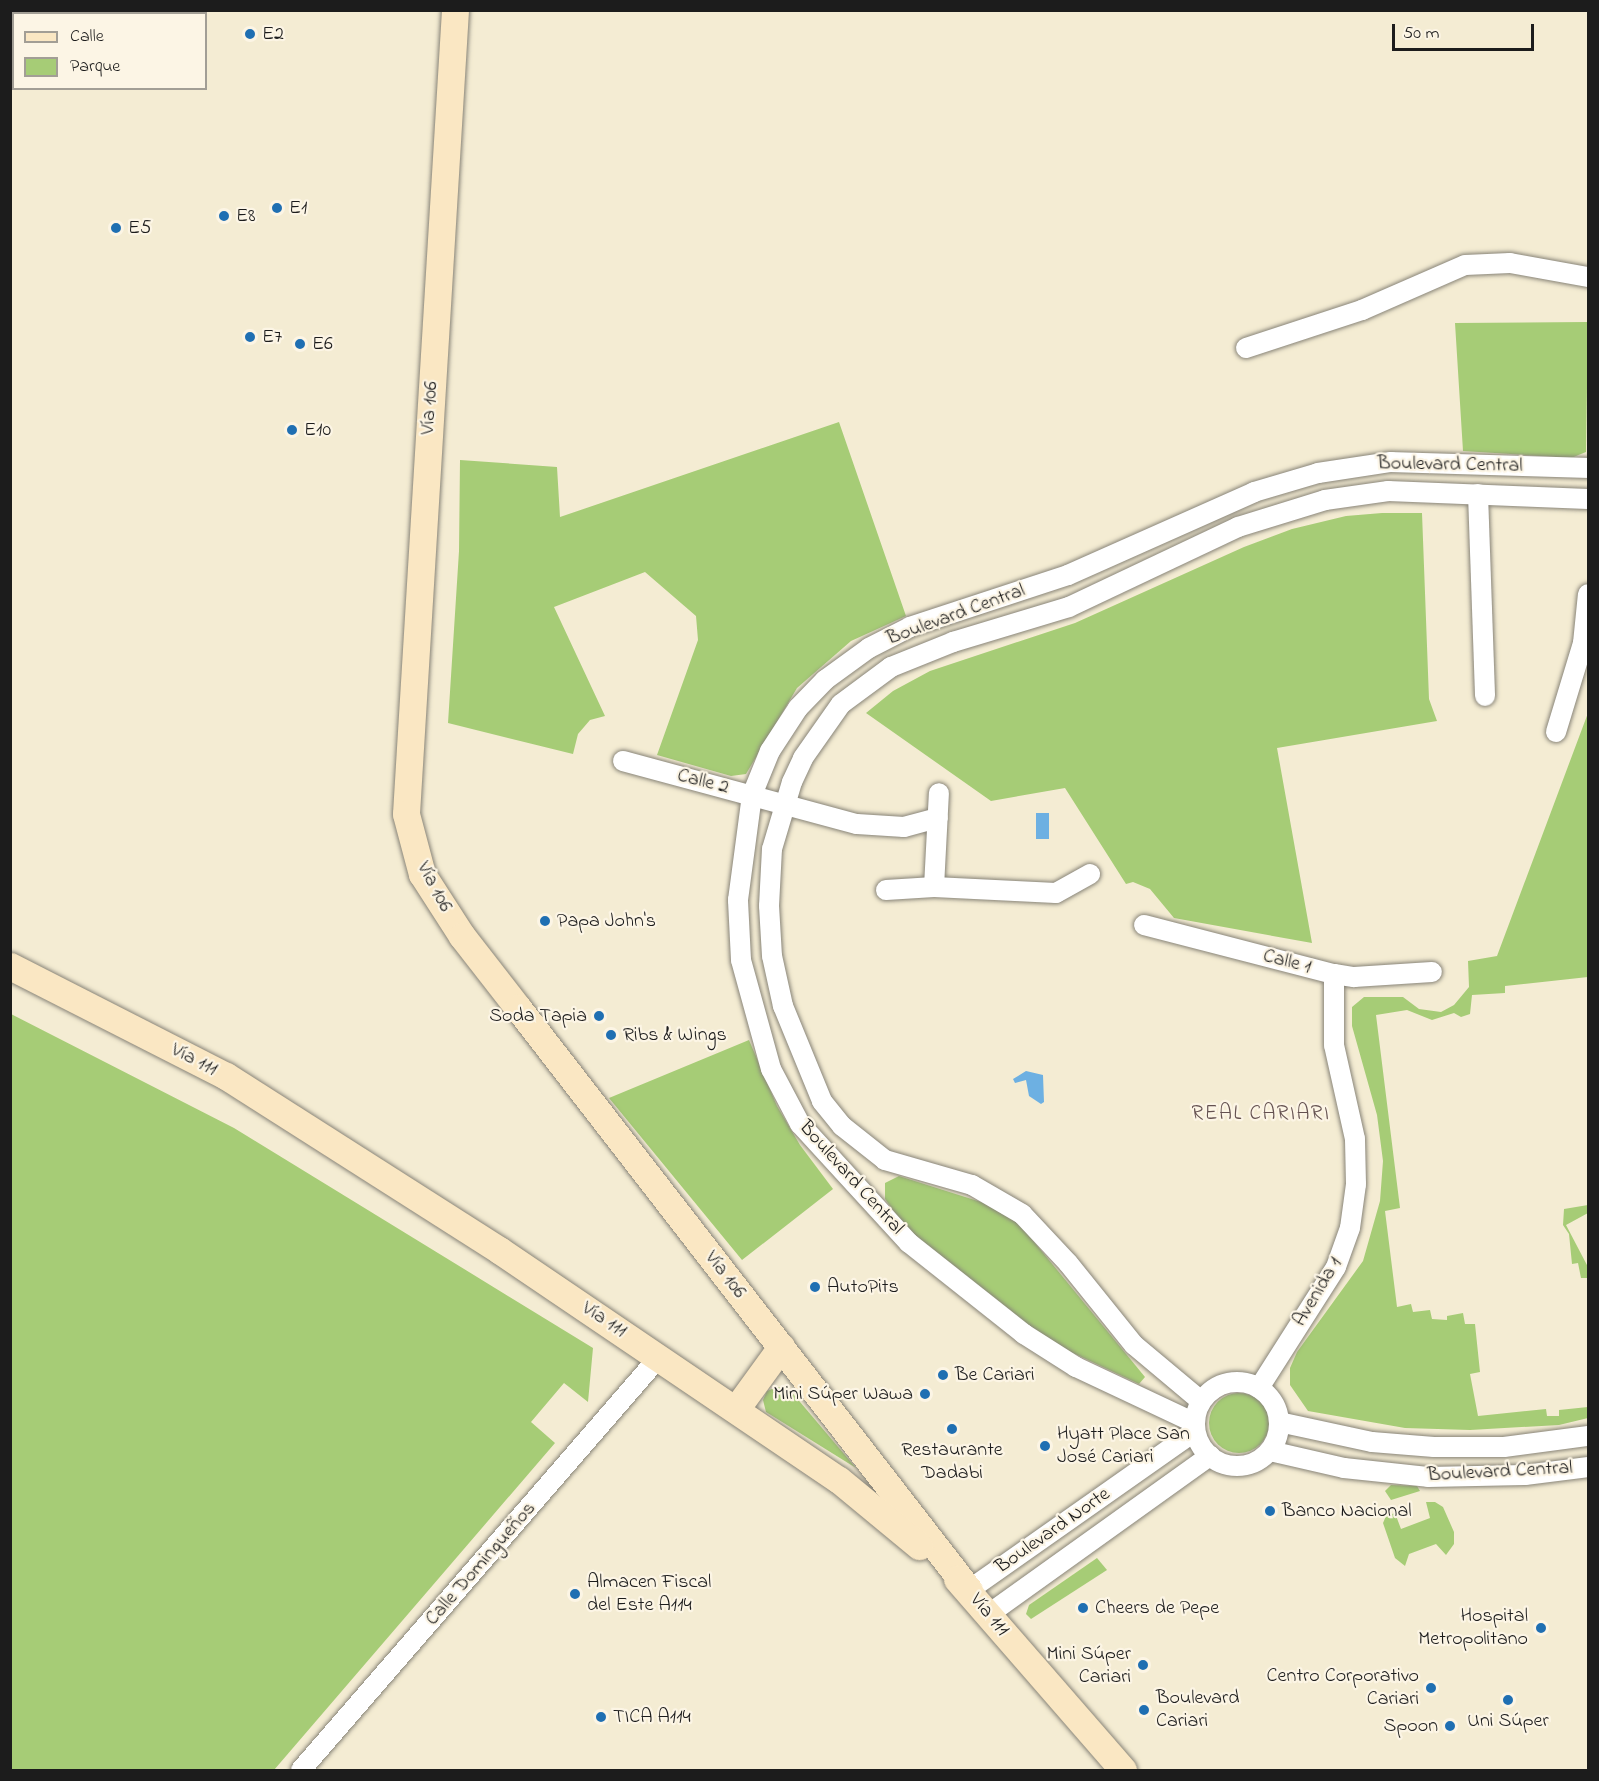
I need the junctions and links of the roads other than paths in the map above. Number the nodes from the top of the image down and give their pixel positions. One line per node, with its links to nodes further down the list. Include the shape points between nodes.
1 (455, 10): 26 (main road, Vía 106, via 406,814 422,874 462,936)
2 (1588, 277): 3 (street, via 1510,263 1465,266 1362,310)
3 (1246, 348)
4 (1588, 468): 7 (street, Boulevard Central, via 1379,463 1278,484)
5 (1478, 494): 6 (street, Boulevard Central); 8 (street, Boulevard Central, via 1358,494 1297,507); 10 (street)
6 (1588, 498)
7 (1231, 503): 8 (street); 14 (street, Boulevard Central, via 1104,560 910,627 862,652 825,680 798,708 770,752)
8 (1238, 527): 15 (street, Boulevard Central, via 1069,607 953,642 891,667 842,704 803,758)
9 (1588, 594): 11 (street, via 1583,643)
10 (1485, 696)
11 (1556, 732)
12 (623, 762): 14 (street, Calle 2)
13 (939, 793): 16 (street)
14 (752, 795): 15 (street, Calle 2); 25 (street, Boulevard Central, via 738,900 747,990 771,1069 784,1097 823,1152)
15 (784, 803): 16 (street, Calle 2, via 857,824 904,827); 24 (street, Boulevard Central, via 770,879 770,929 777,982 811,1080 842,1126)
16 (938, 818): 18 (street)
17 (1090, 874): 18 (street, via 1056,892)
18 (934, 887): 19 (street)
19 (886, 890)
20 (1144, 925): 23 (street, Calle 1)
21 (10, 966): 27 (main road, Vía 111, via 226,1077)
22 (1432, 972): 23 (street, Calle 1, via 1364,977)
23 (1334, 974): 28 (street, Avenida 1, via 1334,1045 1356,1150 1350,1228 1336,1267)
24 (867, 1149): 25 (street); 29 (street, Boulevard Central, via 904,1168 988,1192 1022,1214 1068,1263 1134,1345)
25 (847, 1174): 32 (street, Boulevard Central, via 916,1249 1024,1334 1096,1377)
26 (781, 1347): 30 (main road); 39 (main road, Vía 106)
27 (660, 1356): 30 (main road, Vía 111); 41 (street, Calle Domingueños)
28 (1259, 1388): 29 (street, via 1247,1383 1227,1383 1210,1391); 31 (street, via 1273,1403)
29 (1202, 1401): 32 (street)
30 (736, 1409): 39 (main road, Vía 111, via 875,1507)
31 (1279, 1422): 34 (street, Boulevard Central, via 1371,1442); 35 (street)
32 (1195, 1427): 36 (street); 39 (street, Boulevard Norte)
33 (1588, 1436): 34 (street, Boulevard Central, via 1528,1445)
34 (1460, 1448): 38 (street, via 1466,1458)
35 (1270, 1451): 36 (street, via 1245,1466 1221,1463); 38 (street, Boulevard Central, via 1344,1468)
36 (1210, 1456): 40 (street, Boulevard Norte)
37 (1588, 1467): 38 (street, Boulevard Central)
38 (1466, 1477)
39 (969, 1590): 40 (main road, Vía 111)
40 (989, 1614): 42 (main road, Vía 111)
41 (301, 1770)
42 (1124, 1770)

